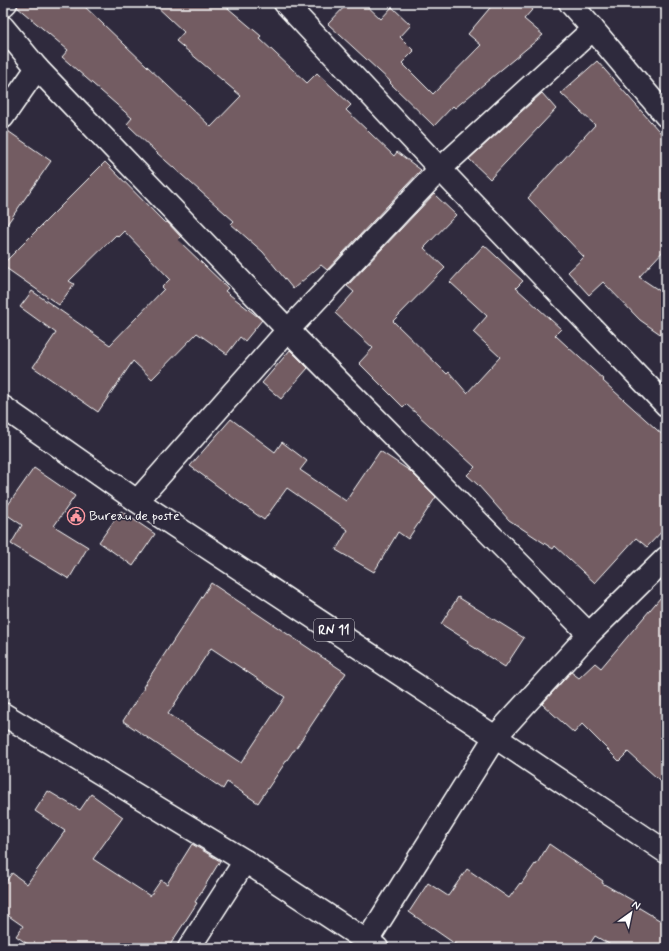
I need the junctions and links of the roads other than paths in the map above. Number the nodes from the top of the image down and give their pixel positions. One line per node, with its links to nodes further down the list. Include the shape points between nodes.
1 (6, 3): 4 (street)
2 (285, 3): 10 (street)
3 (570, 3): 6 (street)
4 (3, 6)
5 (3, 27): 7 (street)
6 (593, 29): 8 (street); 10 (street)
7 (37, 68): 9 (street); 11 (street)
8 (666, 116)
9 (3, 117)
10 (440, 169): 11 (street); 12 (street)
11 (288, 330): 14 (street); 16 (street)
12 (666, 405)
13 (3, 407): 14 (street, RN 11)
14 (137, 501): 18 (street, RN 11)
15 (666, 558): 16 (street)
16 (589, 634): 18 (street)
17 (3, 714): 20 (street)
18 (495, 737): 19 (street, RN 11); 21 (street)
19 (666, 852)
20 (245, 861): 21 (street); 22 (street)
21 (372, 945)
22 (189, 948)

